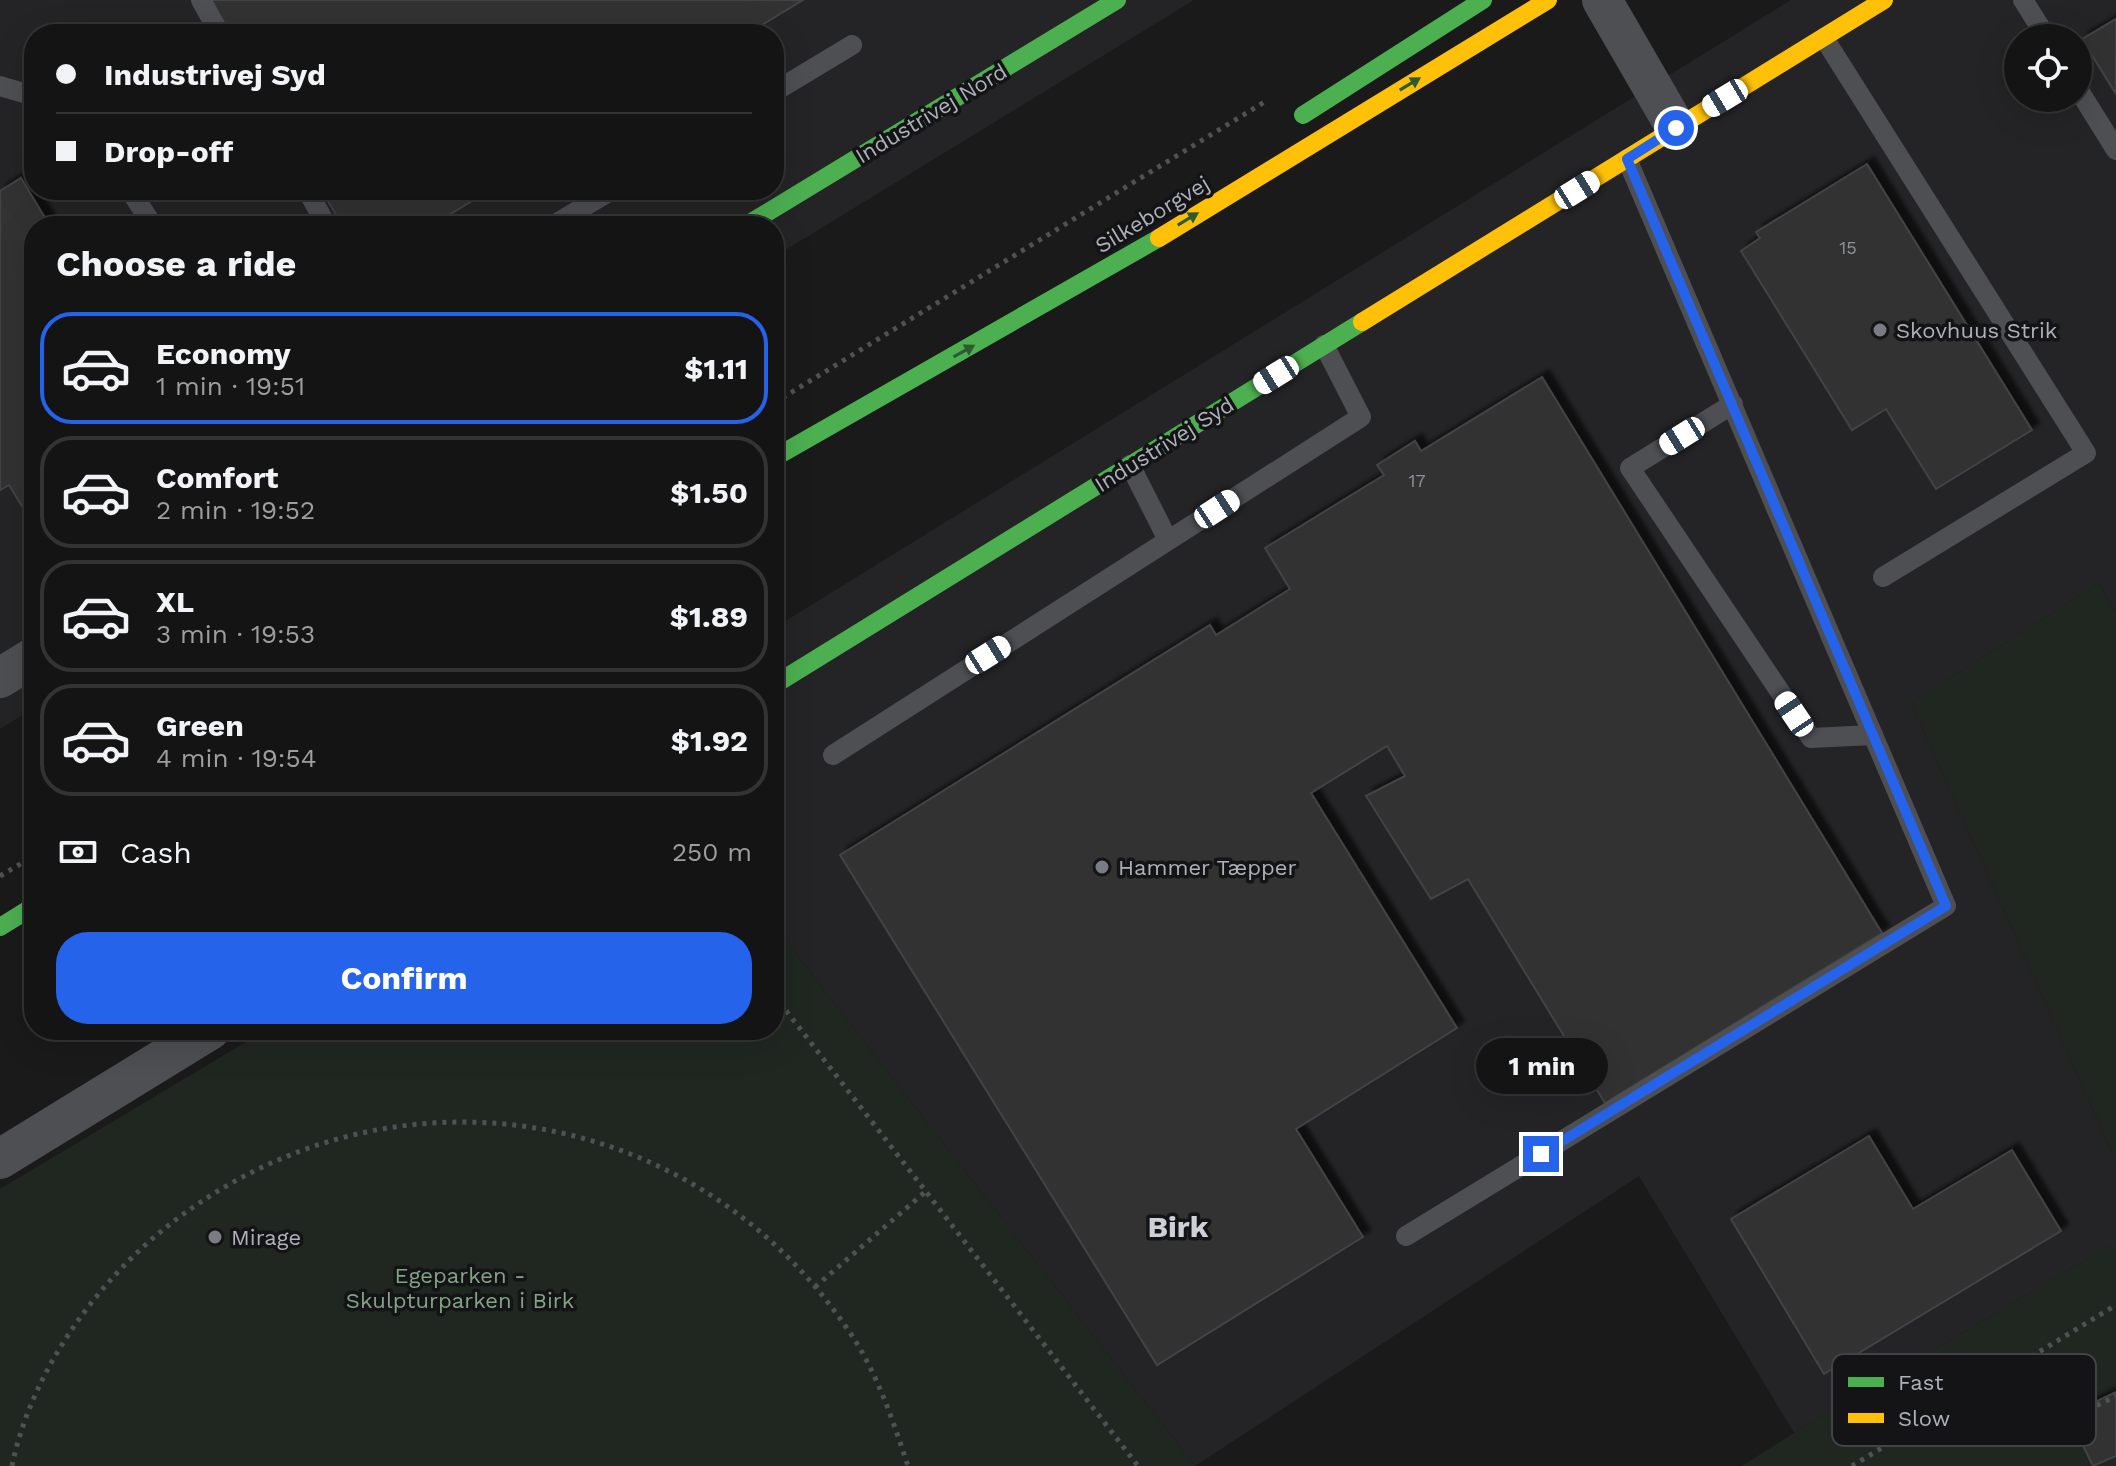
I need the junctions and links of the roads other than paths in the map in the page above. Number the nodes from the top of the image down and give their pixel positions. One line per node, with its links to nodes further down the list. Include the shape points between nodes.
1 (201, 0): 8 (lane)
2 (1117, 0): 22 (street, Industrivej Nord)
3 (1483, 0): 16 (street)
4 (1548, 0): 26 (street, Silkeborgvej, one-way to 4, via 1078,287)
5 (1602, 0): 17 (street)
6 (1884, 0): 10 (street, Industrivej Syd)
7 (2023, 0): 9 (lane)
8 (214, 24)
9 (2038, 24)
10 (1824, 38): 17 (street, Industrivej Syd); 30 (lane, via 2086,453)
11 (852, 45): 13 (lane)
12 (0, 86): 14 (lane)
13 (784, 86)
14 (24, 93)
15 (2092, 111): 18 (lane)
16 (1282, 128)
17 (1676, 128): 19 (street, Industrivej Syd)
18 (2116, 150)
19 (1627, 159): 24 (street, Industrivej Syd); 25 (lane)
20 (595, 200): 21 (lane)
21 (569, 216)
22 (761, 216)
23 (1028, 291): 27 (street, Silkeborgvej)
24 (1324, 345): 28 (street, Industrivej Syd); 29 (lane, via 1361,417)
25 (1733, 404): 34 (lane); 34 (lane, via 1630,468 1811,738)
26 (784, 450)
27 (784, 450)
28 (1130, 465): 29 (lane); 33 (street, Industrivej Syd)
29 (1168, 540): 35 (lane)
30 (1883, 577)
31 (24, 663): 32 (street)
32 (0, 678)
33 (784, 679)
34 (1873, 735): 40 (lane, via 1946,906)
35 (833, 755)
36 (24, 912): 37 (street)
37 (0, 927)
38 (194, 1040): 39 (street)
39 (0, 1159)
40 (1406, 1236)

